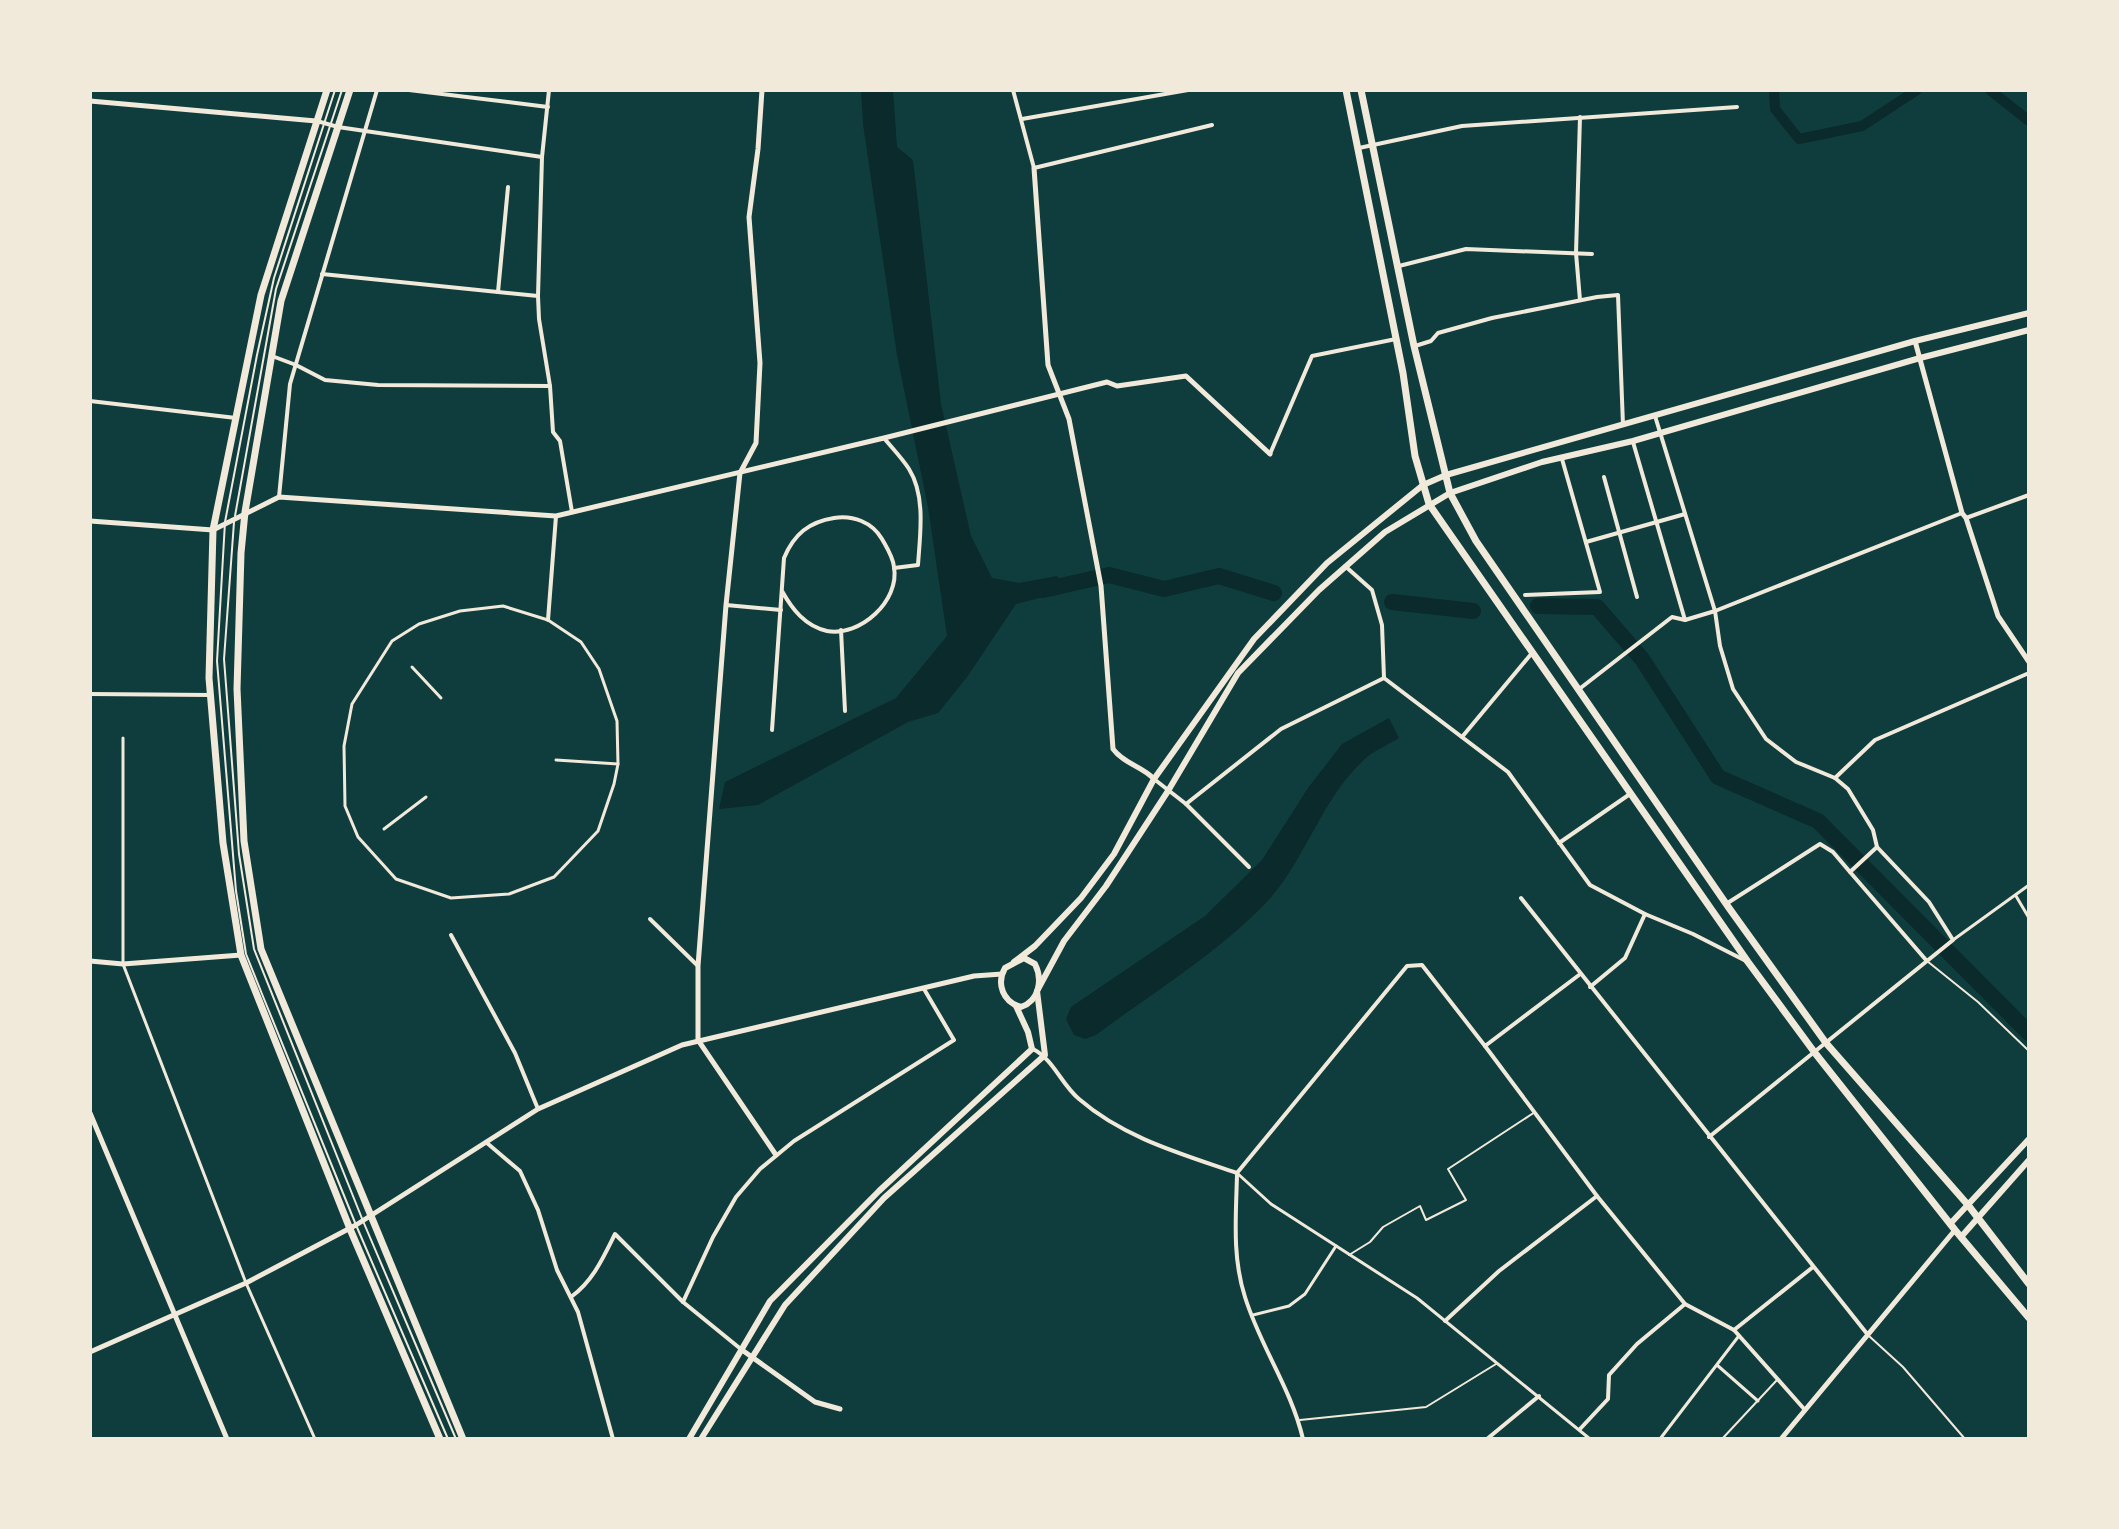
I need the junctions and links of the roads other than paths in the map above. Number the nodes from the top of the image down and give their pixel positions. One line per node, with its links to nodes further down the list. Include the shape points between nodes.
1 (327, 90): 18 (main road)
2 (335, 90): 18 (lane)
3 (342, 90): 18 (lane)
4 (350, 90): 18 (main road)
5 (377, 90): 20 (street)
6 (409, 90): 14 (street)
7 (549, 90): 14 (street)
8 (762, 90): 52 (street, via 749,217 760,363 756,443)
9 (1013, 90): 17 (street)
10 (1188, 90): 17 (street)
11 (1346, 90): 22 (main road)
12 (1361, 90): 21 (main road)
13 (90, 101): 18 (street)
14 (548, 107): 23 (street)
15 (1737, 107): 16 (street)
16 (1580, 117): 21 (street, via 1462,126); 26 (street)
17 (1022, 119): 24 (street)
18 (328, 124): 20 (street); 38 (main road, via 281,301); 45 (main road, via 261,295); 65 (lane, via 276,289); 67 (lane, via 311,158 274,278)
19 (1212, 125): 24 (street)
20 (365, 131): 23 (street); 29 (street)
21 (1372, 145): 22 (street); 28 (main road)
22 (1357, 148): 35 (main road)
23 (542, 157): 31 (street)
24 (1034, 168): 42 (street, via 1048,365)
25 (508, 187): 30 (street)
26 (1576, 253): 27 (street); 28 (street, via 1466,249); 32 (street)
27 (1592, 254)
28 (1397, 267): 37 (main road)
29 (322, 274): 30 (street); 40 (street)
30 (498, 292): 31 (street)
31 (538, 296): 41 (street)
32 (1580, 300): 37 (street, via 1452,329); 46 (street, via 1618,295)
33 (2029, 313): 36 (main road)
34 (2029, 330): 39 (main road)
35 (1396, 339): 50 (street, via 1312,356); 55 (main road)
36 (1915, 341): 39 (street); 44 (main road)
37 (1414, 346): 53 (main road)
38 (272, 356): 40 (street); 60 (main road)
39 (1920, 358): 47 (main road); 63 (street)
40 (296, 365): 41 (street, via 325,380 378,385); 58 (street)
41 (550, 386): 61 (street, via 553,432 560,441)
42 (1059, 394): 48 (street); 50 (street, via 1107,382 1117,386 1186,376); 99 (street, via 1069,419 1101,586 1113,749)
43 (90, 401): 45 (street)
44 (1655, 416): 46 (main road); 47 (street)
45 (236, 418): 69 (main road)
46 (1623, 425): 53 (main road)
47 (1661, 433): 49 (main road); 62 (street)
48 (884, 438): 52 (street); 73 (street, via 910,471 921,525 918,565)
49 (1633, 441): 51 (main road); 68 (street)
50 (1270, 454)
51 (1562, 458): 56 (main road); 71 (street)
52 (740, 473): 61 (street); 77 (street)
53 (1446, 475): 55 (main road); 56 (main road)
54 (1604, 477): 70 (street)
55 (1423, 485): 59 (main road); 99 (main road, via 1291,598 1229,672)
56 (1450, 493): 59 (main road); 88 (main road, via 1476,541)
57 (2029, 495): 63 (street)
58 (279, 497): 60 (street); 64 (street)
59 (1429, 504): 72 (main road); 83 (main road)
60 (245, 512): 65 (street); 150 (main road, via 237,689 244,841 261,949)
61 (572, 512): 64 (street)
62 (1685, 514): 68 (street); 79 (street)
63 (1964, 515): 79 (street); 84 (street, via 1998,616)
64 (556, 516): 80 (street)
65 (234, 518): 67 (street); 150 (lane, via 224,659 239,854 254,949)
66 (90, 521): 69 (street)
67 (225, 522): 69 (street); 151 (lane, via 217,661 246,954)
68 (1656, 522): 70 (street); 81 (street)
69 (213, 530): 90 (main road)
70 (1619, 533): 71 (street); 76 (street)
71 (1586, 542): 75 (street, via 1600,592)
72 (1345, 566): 87 (street, via 1372,590 1382,625); 100 (main road, via 1238,673)
73 (894, 568): 74 (street, via 878,532 863,520 819,520 791,541); 82 (street, via 880,611 861,625)
74 (782, 591): 78 (street); 82 (street, via 806,622 827,631)
75 (1525, 595)
76 (1637, 597)
77 (726, 605): 78 (street); 124 (street)
78 (781, 610): 93 (street)
79 (1715, 611): 81 (street); 98 (street, via 1733,689 1766,739 1796,762)
80 (548, 620): 97 (street, via 581,642 599,669 617,721); 97 (street, via 503,606 460,611 419,624 392,641 352,704 344,746 345,806 358,837 396,879 451,898 509,894 554,877 598,831)
81 (1685, 620): 88 (street, via 1672,617)
82 (841, 630): 92 (street)
83 (1532, 652): 94 (street); 101 (main road)
84 (2029, 662)
85 (412, 667): 91 (street)
86 (2029, 673): 98 (street, via 1875,740)
87 (1384, 678): 94 (street); 103 (street, via 1281,729)
88 (1578, 691): 112 (main road)
89 (90, 694): 90 (street)
90 (211, 695): 118 (main road, via 223,843)
91 (441, 698)
92 (845, 711)
93 (772, 730)
94 (1462, 737): 105 (street, via 1508,772)
95 (123, 738): 123 (street)
96 (556, 760): 97 (street)
97 (618, 764)
98 (1835, 778): 106 (street, via 1867,820)
99 (1154, 779): 100 (street); 121 (main road, via 1114,854 1081,898)
100 (1168, 791): 103 (street); 129 (main road, via 1064,941)
101 (1632, 793): 105 (street); 122 (main road)
102 (426, 797): 104 (street)
103 (1186, 804): 107 (street)
104 (384, 829)
105 (1559, 843): 113 (street, via 1590,885)
106 (1877, 847): 108 (street); 117 (street, via 1929,902)
107 (1249, 867)
108 (1852, 870): 112 (street, via 1820,844); 119 (street)
109 (2029, 885): 110 (street)
110 (2016, 896): 114 (street); 117 (street)
111 (1521, 898): 126 (street)
112 (1726, 904): 132 (main road)
113 (1645, 914): 122 (street); 127 (street, via 1625,958)
114 (2029, 918)
115 (650, 919): 124 (street)
116 (451, 935): 138 (street, via 515,1053)
117 (1953, 940): 119 (street)
118 (241, 955): 123 (street); 151 (main road)
119 (1926, 960): 132 (street); 135 (lane)
120 (90, 961): 123 (street)
121 (1014, 962): 125 (main road); 129 (main road, via 1028,959 1035,964)
122 (1748, 962): 136 (main road)
123 (123, 964): 156 (street)
124 (698, 966): 131 (street)
125 (1002, 974): 128 (street); 130 (main road, via 1004,995)
126 (1579, 975): 127 (street); 133 (street)
127 (1590, 988): 141 (street)
128 (924, 989): 131 (street); 144 (street, via 954,1040)
129 (1037, 991): 130 (main road, via 1029,1004); 137 (main road)
130 (1016, 1006): 134 (main road)
131 (698, 1040): 138 (street); 144 (street)
132 (1826, 1043): 136 (street); 148 (main road)
133 (1485, 1046): 139 (street); 146 (street, via 1422,965 1407,966)
134 (1032, 1049): 137 (street); 168 (main road, via 770,1301)
135 (2029, 1051)
136 (1815, 1053): 141 (street); 152 (main road)
137 (1045, 1055): 146 (street, via 1077,1097 1123,1131); 170 (main road, via 884,1198 785,1305)
138 (538, 1109): 143 (street)
139 (1536, 1111): 147 (street); 154 (lane, via 1448,1169 1466,1200 1426,1220 1420,1206)
140 (90, 1113): 162 (street)
141 (1709, 1137): 155 (street)
142 (2029, 1139): 148 (main road)
143 (487, 1143): 150 (street); 158 (street, via 520,1171)
144 (776, 1155): 159 (street, via 736,1197)
145 (2029, 1160): 149 (main road)
146 (1237, 1173): 153 (street, via 1271,1204); 161 (street, via 1235,1256)
147 (1597, 1196): 160 (street); 164 (street, via 1499,1271)
148 (1968, 1205): 149 (main road); 152 (main road)
149 (1979, 1217): 152 (main road); 157 (main road)
150 (366, 1218): 151 (street); 185 (lane); 186 (main road)
151 (353, 1227): 156 (street); 183 (main road); 184 (lane)
152 (1956, 1231): 163 (main road); 166 (street)
153 (1336, 1246): 154 (street); 161 (street, via 1305,1294 1289,1306)
154 (1349, 1255): 164 (street)
155 (1813, 1267): 165 (street); 166 (street)
156 (246, 1283): 162 (street); 182 (street)
157 (2029, 1284)
158 (571, 1297): 159 (street, via 586,1286 615,1234); 187 (street)
159 (683, 1302): 168 (street)
160 (1685, 1304): 165 (street); 179 (street, via 1609,1375 1608,1399)
161 (1253, 1315): 178 (street)
162 (175, 1316): 169 (street); 181 (street)
163 (2029, 1318)
164 (1445, 1321): 171 (street)
165 (1734, 1330): 167 (street)
166 (1868, 1335): 177 (street); 196 (lane)
167 (1740, 1336): 172 (street); 173 (street)
168 (742, 1350): 170 (street); 188 (main road)
169 (90, 1352)
170 (752, 1358): 176 (street, via 815,1402); 189 (main road)
171 (1498, 1363): 174 (street); 178 (lane, via 1426,1407)
172 (1717, 1365): 175 (street); 193 (street)
173 (1778, 1379): 175 (lane); 177 (street)
174 (1539, 1396): 179 (street); 191 (street)
175 (1758, 1401): 194 (lane)
176 (840, 1409)
177 (1805, 1410): 180 (street)
178 (1298, 1420): 190 (street)
179 (1580, 1429): 192 (street)
180 (1784, 1436): 195 (lane)
181 (227, 1439)
182 (315, 1439)
183 (440, 1439)
184 (448, 1439)
185 (456, 1439)
186 (463, 1439)
187 (613, 1439)
188 (689, 1439)
189 (701, 1439)
190 (1303, 1439)
191 (1487, 1439)
192 (1590, 1439)
193 (1660, 1439)
194 (1722, 1439)
195 (1791, 1439)
196 (1965, 1439)

